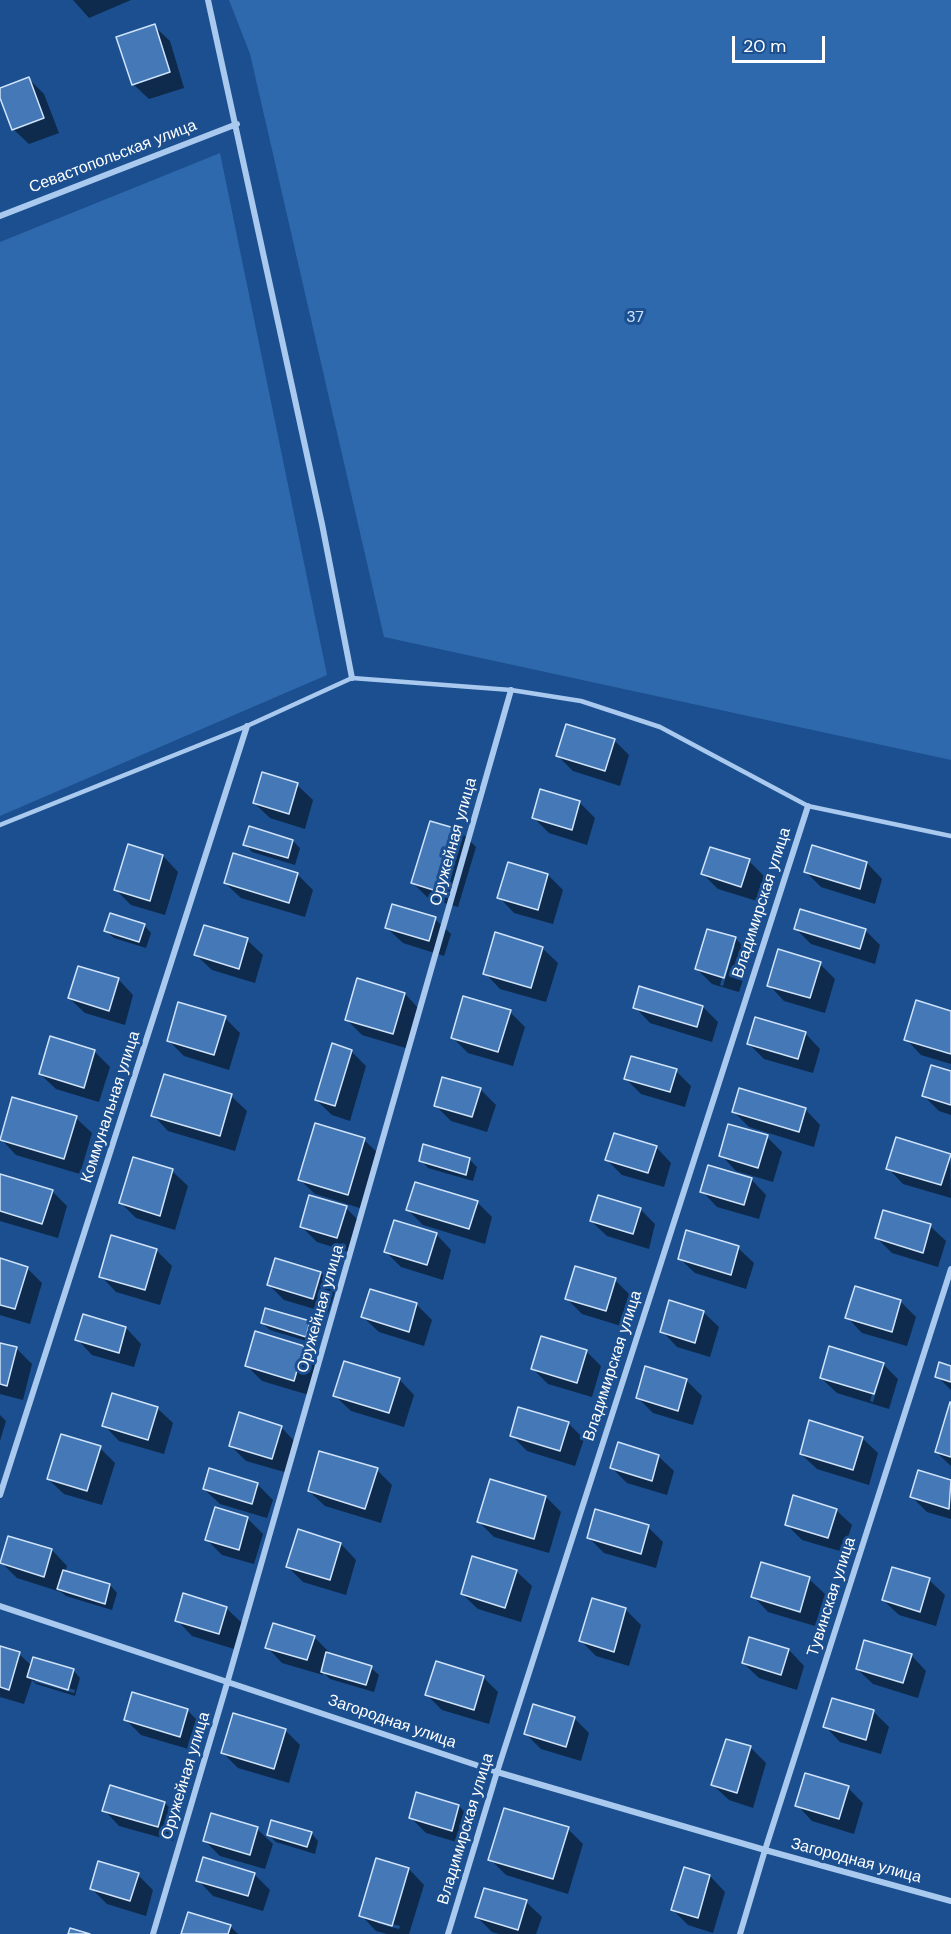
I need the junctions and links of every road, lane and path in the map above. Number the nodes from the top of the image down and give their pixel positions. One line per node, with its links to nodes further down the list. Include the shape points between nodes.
1 (208, 0): 2 (street)
2 (237, 124): 3 (street, Севастопольская улица); 4 (street)
3 (0, 216)
4 (352, 678): 5 (lane); 6 (lane)
5 (511, 690): 7 (lane, via 581,701 660,727); 13 (street, Оружейная улица)
6 (247, 726): 8 (lane); 11 (street, Коммунальная улица)
7 (808, 806): 9 (lane); 14 (street, Владимирская улица)
8 (0, 825)
9 (951, 836)
10 (951, 1269): 15 (street, Тувинская улица)
11 (0, 1495)
12 (0, 1605): 13 (street, Загородная улица)
13 (228, 1680): 14 (street, Загородная улица); 17 (street, Оружейная улица)
14 (497, 1772): 15 (street, Загородная улица); 18 (street, Владимирская улица)
15 (765, 1850): 16 (street, Загородная улица); 19 (street, Тувинская улица)
16 (951, 1901)
17 (153, 1934)
18 (448, 1934)
19 (740, 1934)

